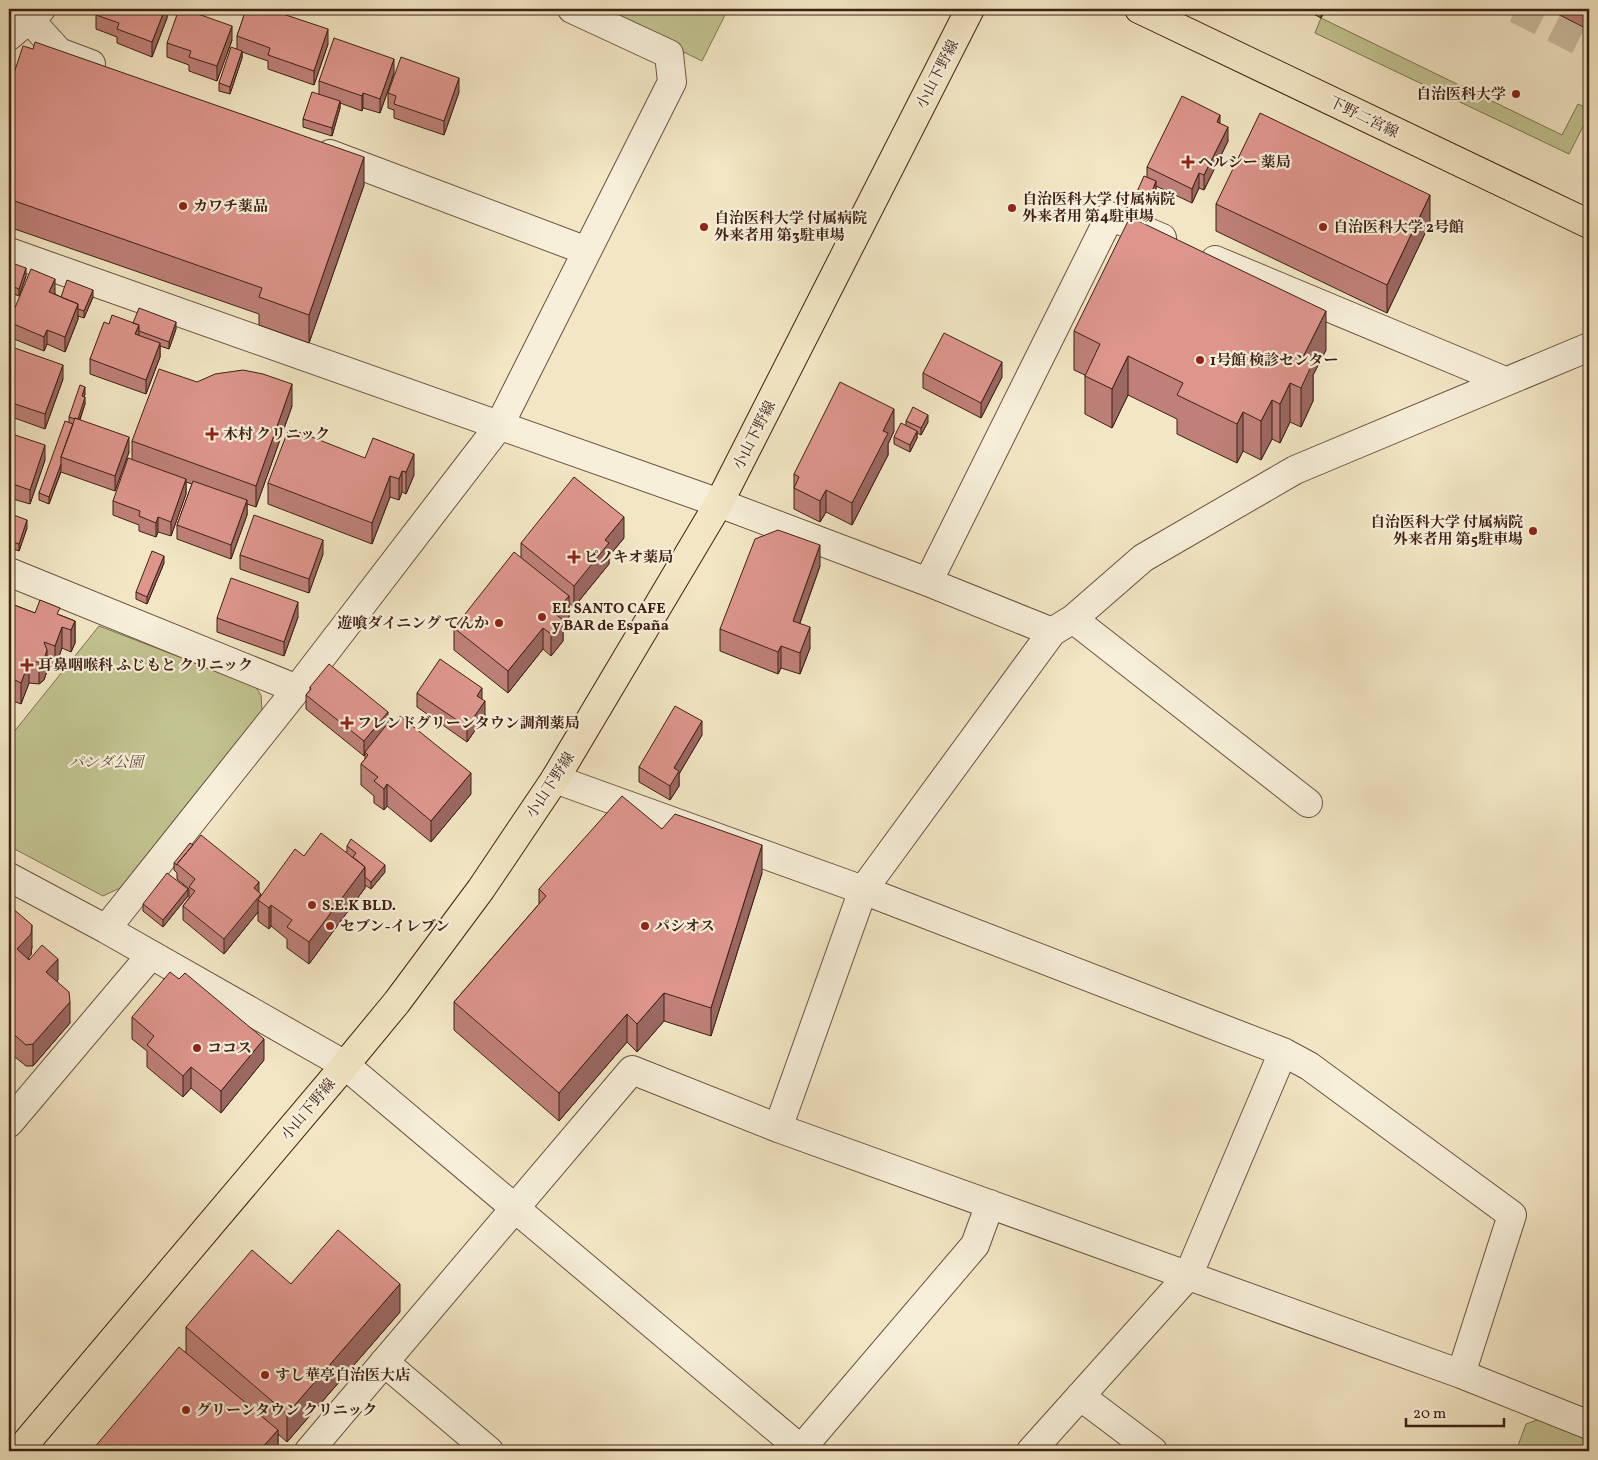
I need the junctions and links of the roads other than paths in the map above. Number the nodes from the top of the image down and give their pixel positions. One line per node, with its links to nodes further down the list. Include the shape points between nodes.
1 (572, 9): 8 (street, via 669,54 672,82)
2 (970, 9): 13 (main road, 小山下野線)
3 (1139, 9): 7 (main road, 下野二宮線)
4 (26, 21): 5 (street, via 58,52)
5 (114, 72)
6 (309, 146): 8 (street)
7 (1589, 224)
8 (587, 251): 12 (street)
9 (9, 252): 12 (street)
10 (1589, 347): 11 (street)
11 (1505, 381): 15 (street, via 1110,216); 16 (street, via 1295,470 1143,558)
12 (499, 426): 13 (street); 17 (street)
13 (719, 503): 15 (street); 18 (main road, 小山下野線)
14 (9, 572): 17 (street)
15 (928, 582): 16 (street)
16 (1063, 625): 19 (street); 21 (street)
17 (297, 689): 22 (street)
18 (555, 779): 21 (street); 25 (main road, 小山下野線, via 482,889)
19 (1308, 804)
20 (9, 877): 22 (street)
21 (863, 890): 24 (street); 27 (street)
22 (106, 929): 23 (street)
23 (150, 955): 25 (street); 26 (street)
24 (1283, 1052): 30 (street); 32 (street, via 1309,1066 1512,1215)
25 (345, 1065): 29 (street); 36 (main road, 小山下野線)
26 (9, 1122)
27 (778, 1128): 28 (street); 29 (street, via 632,1070)
28 (990, 1204): 30 (street); 35 (street, via 975,1244)
29 (516, 1208): 31 (street); 35 (street)
30 (1188, 1276): 32 (street); 33 (street)
31 (384, 1362): 37 (street); 38 (street)
32 (1462, 1374): 34 (street)
33 (1080, 1396): 39 (street); 40 (street)
34 (1589, 1425)
35 (802, 1450)
36 (19, 1451)
37 (309, 1451)
38 (490, 1451)
39 (1031, 1451)
40 (1153, 1451)

